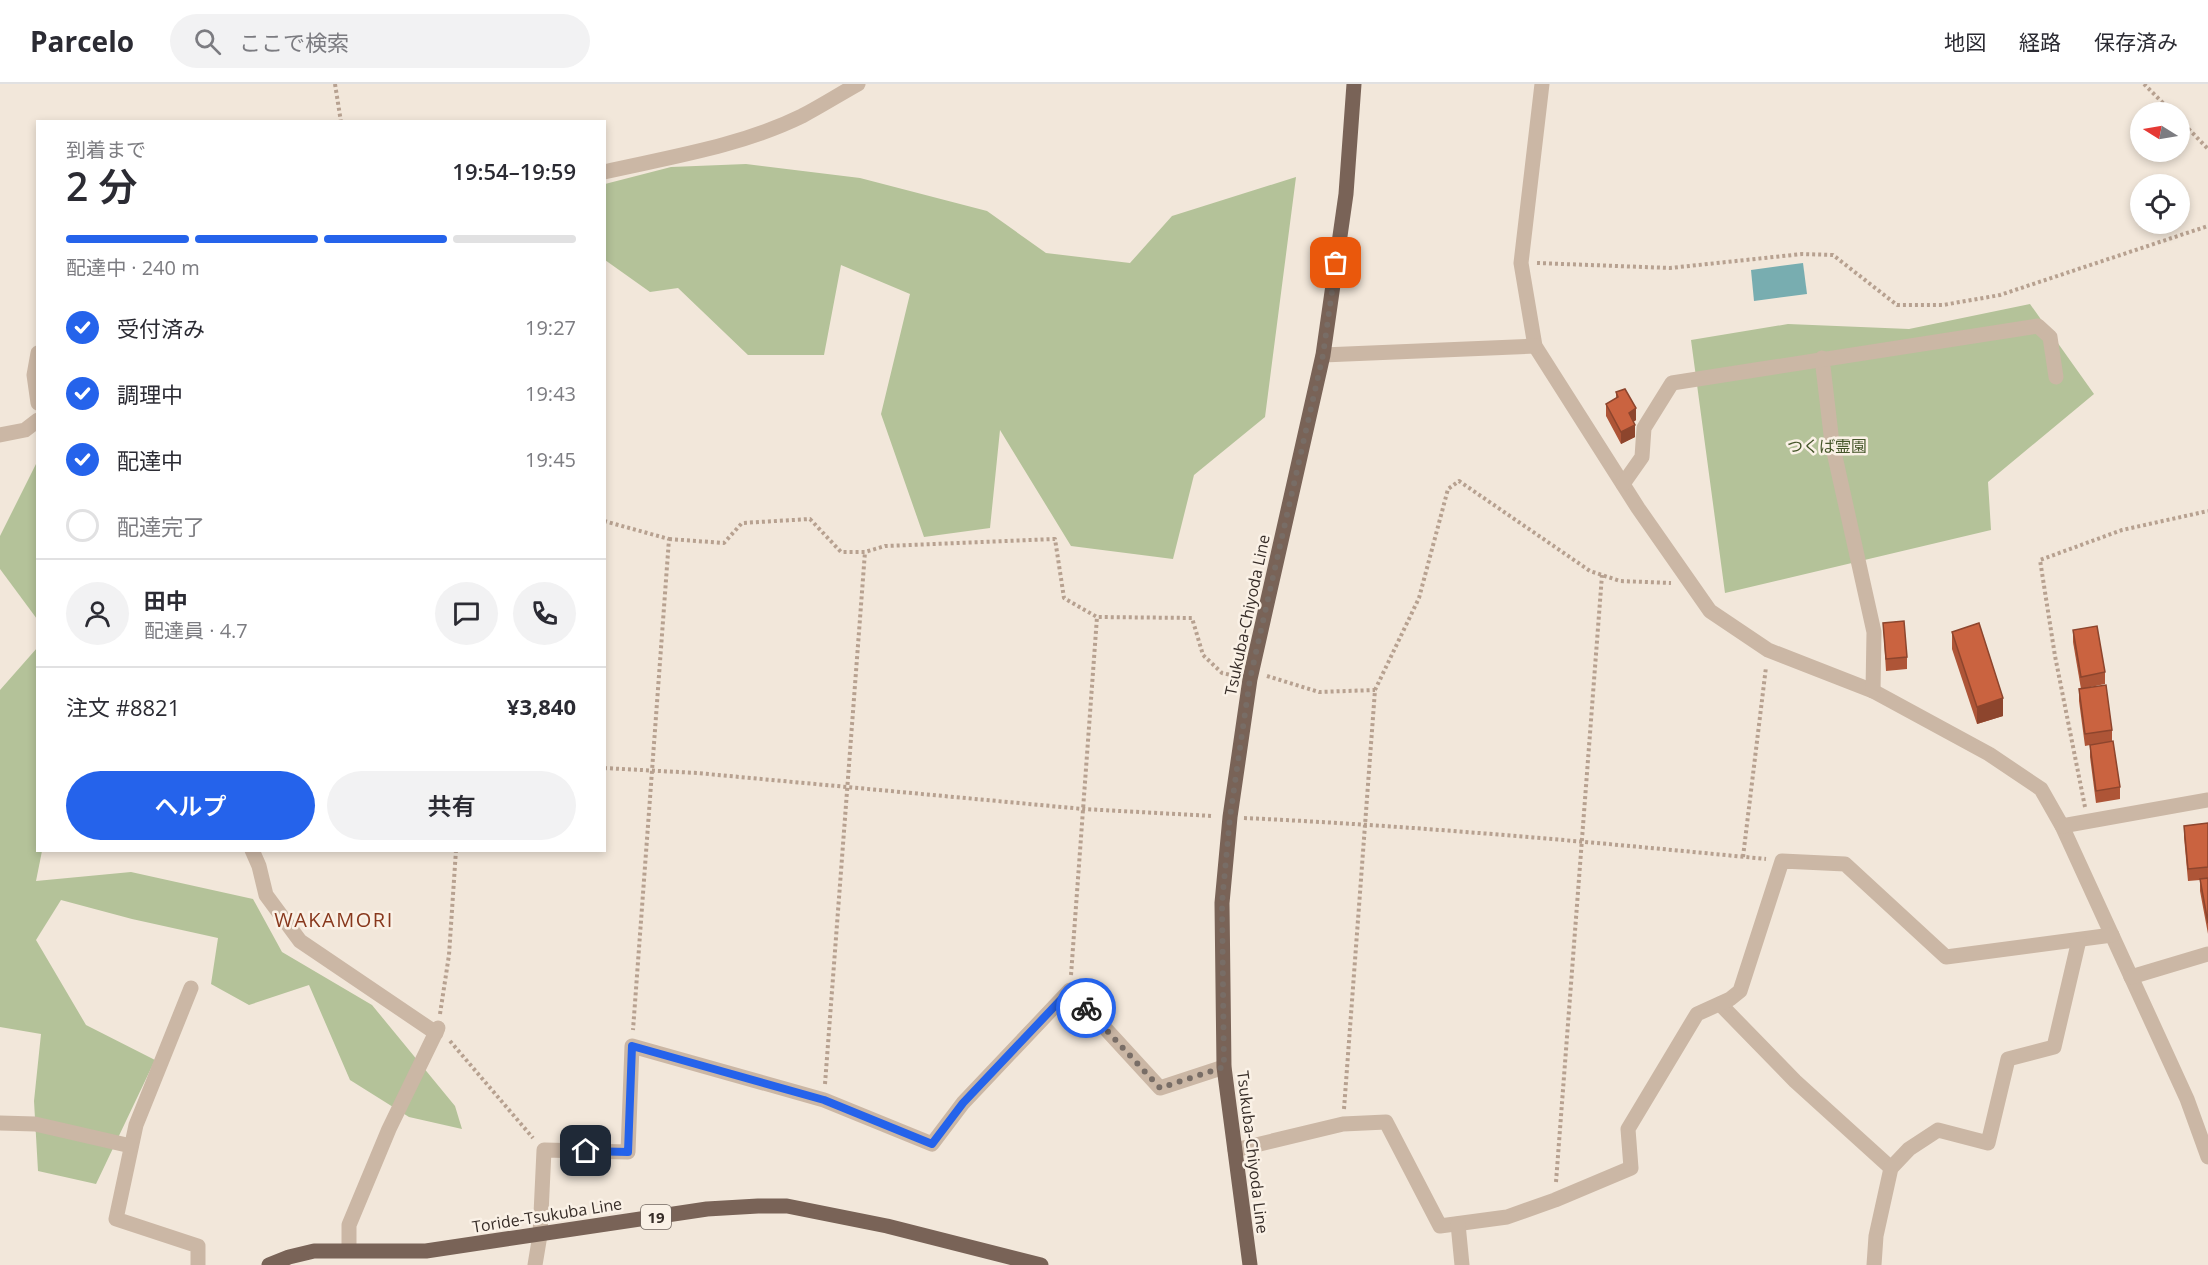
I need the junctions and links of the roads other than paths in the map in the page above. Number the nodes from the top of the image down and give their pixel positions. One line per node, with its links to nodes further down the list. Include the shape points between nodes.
1 (858, 84): 4 (street, via 802,116 761,132)
2 (1354, 84): 6 (main road, Tsukuba-Chiyoda Line, via 1346,194)
3 (1542, 84): 5 (street, via 1521,263)
4 (606, 172)
5 (1535, 346): 6 (street); 13 (street)
6 (1323, 355): 24 (main road, Tsukuba-Chiyoda Line, via 1250,679 1230,817 1222,903)
7 (1822, 358): 9 (street, via 2038,326 2050,337); 13 (street, via 1672,383 1644,428 1642,457); 14 (street, via 1832,443 1874,633)
8 (36, 364): 10 (street)
9 (2056, 377)
10 (36, 389)
11 (36, 422): 12 (street, via 25,430)
12 (0, 435)
13 (1623, 484): 14 (street, via 1710,611 1768,650)
14 (1873, 691): 16 (street, via 1989,754 2041,789)
15 (2208, 800): 16 (street)
16 (2062, 826): 18 (street)
17 (253, 852): 32 (street, via 266,896 300,941 437,1030 389,1129 349,1225)
18 (2112, 935): 19 (street); 21 (street)
19 (2079, 940): 23 (street, via 1946,957 1845,864 1782,861 1740,991); 29 (street, via 2054,1047 2008,1059 1988,1143 1938,1130 1909,1149)
20 (2208, 954): 21 (street)
21 (2131, 977): 28 (street, via 2187,1099)
22 (191, 988): 26 (street)
23 (1720, 1004): 29 (street, via 1795,1081); 30 (street, via 1697,1014 1628,1129 1631,1168 1507,1217)
24 (1224, 1067): 27 (main road, Tsukuba-Chiyoda Line); 31 (street, via 1160,1088 1070,990 963,1103 932,1144 824,1100 632,1046 628,1152 544,1150)
25 (0, 1123): 26 (street, via 35,1124)
26 (131, 1146): 33 (street, via 116,1219 198,1246)
27 (1235, 1150): 30 (street, via 1343,1124 1386,1122 1440,1226); 37 (main road, Tsukuba-Chiyoda Line)
28 (2208, 1157)
29 (1891, 1168): 39 (street, via 1876,1236)
30 (1458, 1224): 38 (street)
31 (540, 1235): 32 (main road, Toride-Tsukuba Line / 19, via 426,1251); 35 (street); 36 (main road, Toride-Tsukuba Line / 19, via 707,1209 787,1206 887,1226)
32 (349, 1250): 34 (main road, Toride-Tsukuba Line / 19, via 314,1251)
33 (198, 1265)
34 (269, 1265)
35 (535, 1265)
36 (1041, 1265)
37 (1250, 1265)
38 (1462, 1265)
39 (1874, 1265)

